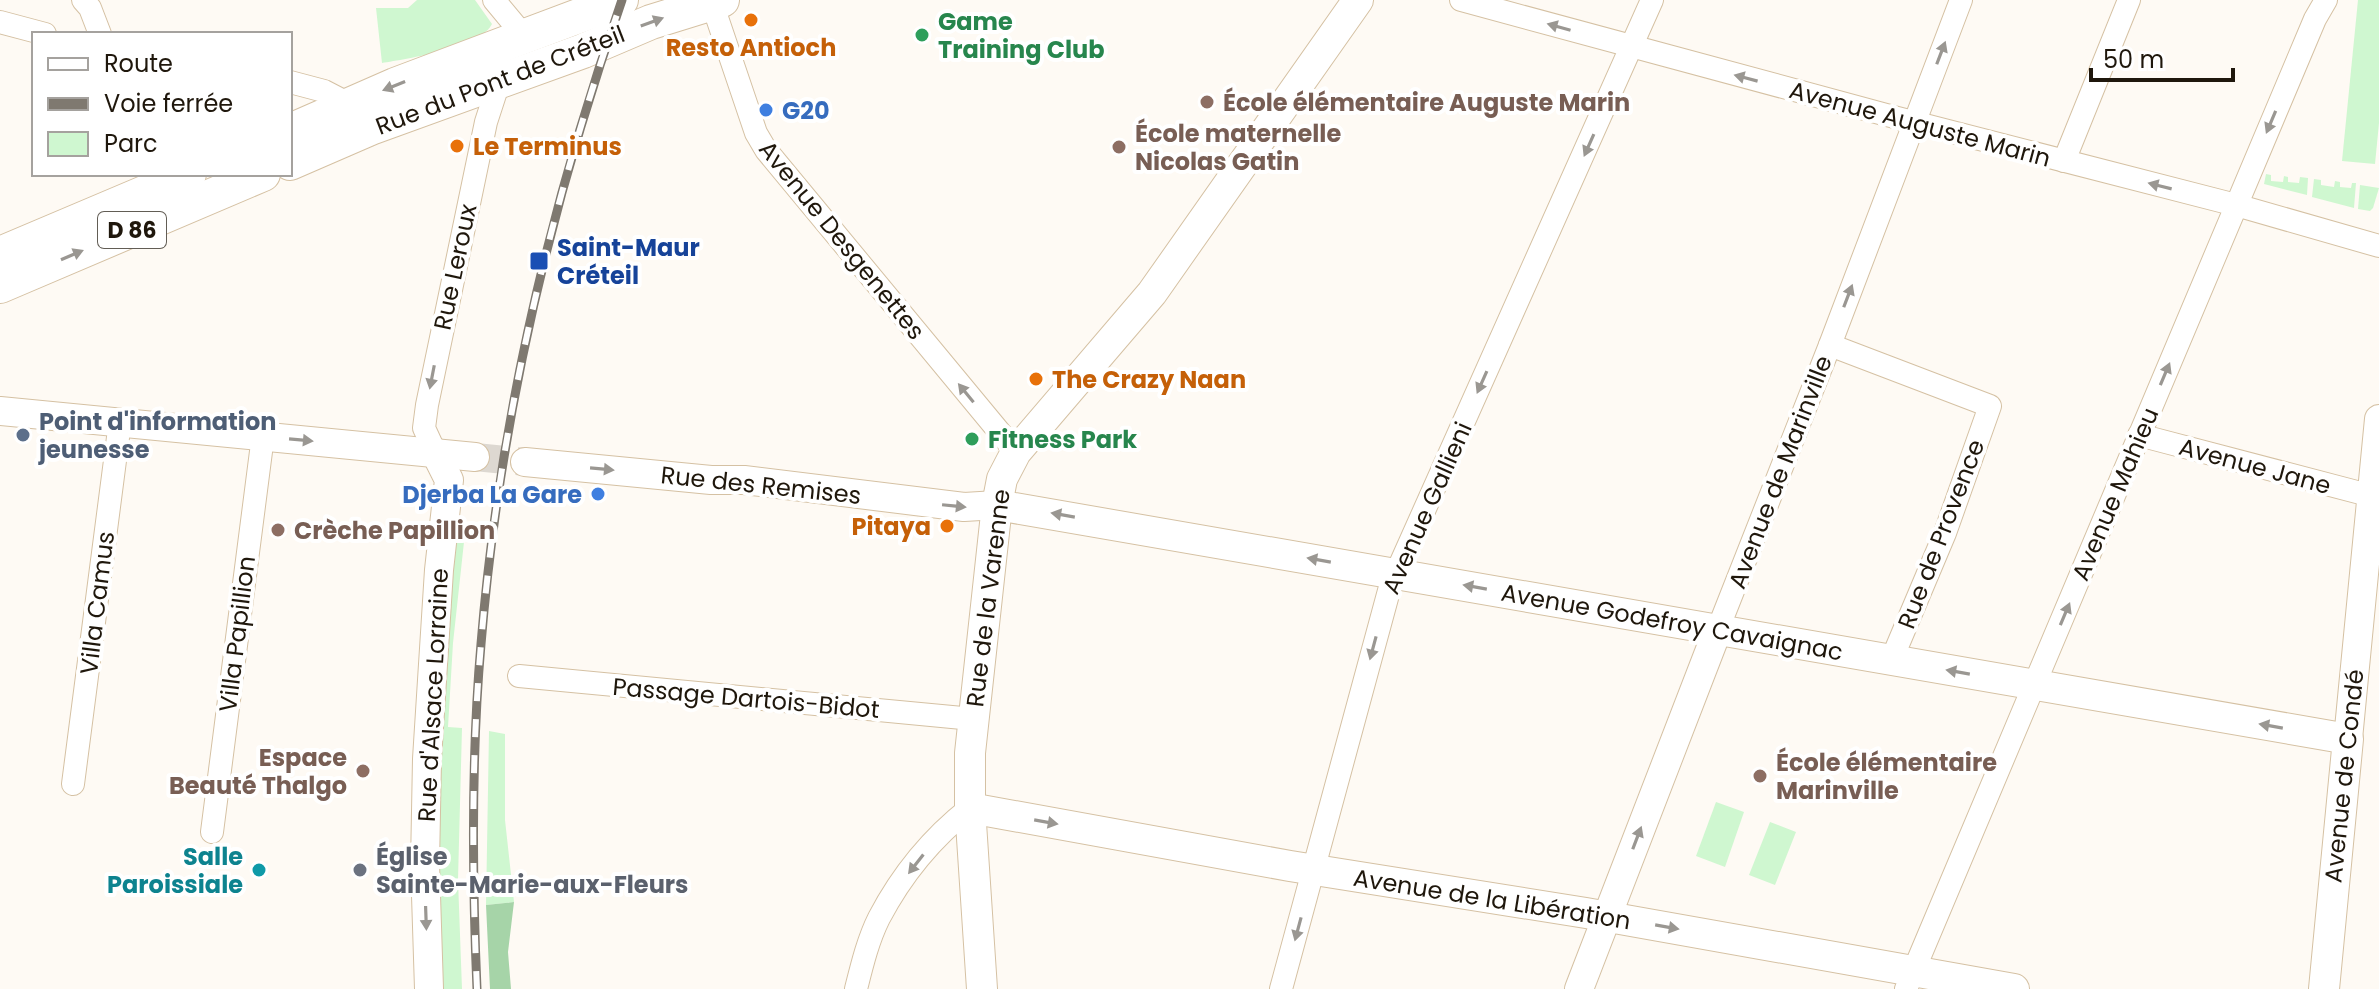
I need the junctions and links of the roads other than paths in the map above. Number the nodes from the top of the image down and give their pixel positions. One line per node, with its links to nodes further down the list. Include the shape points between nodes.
1 (83, 0): 14 (street)
2 (494, 0): 11 (street)
3 (621, 0): 11 (main road, Rue du Pont de Créteil)
4 (1358, 0): 37 (main road, Rue de la Varenne, via 1152,293)
5 (1461, 0): 15 (street, Avenue Auguste Marin, one-way to 5)
6 (1652, 0): 15 (street, Avenue Gallieni)
7 (1961, 0): 20 (street, Avenue de Marinville, one-way to 7)
8 (2129, 0): 22 (street)
9 (2326, 0): 26 (street, Avenue Mahieu, one-way to 26)
10 (715, 1): 16 (main road, Rue du Pont de Créteil, one-way to 10); 37 (street, Avenue Desgenettes, one-way to 10, via 766,150)
11 (548, 20): 16 (main road); 17 (main road, Rue du Pont de Créteil)
12 (0, 22): 13 (street)
13 (38, 32)
14 (99, 32)
15 (1632, 48): 20 (street, Avenue Auguste Marin, one-way to 15); 42 (street, Avenue Gallieni, one-way to 42)
16 (514, 77): 17 (main road, Rue du Pont de Créteil); 36 (street, Rue Leroux, one-way to 36, via 486,122 427,405 424,428)
17 (457, 79): 19 (main road, Rue du Pont de Créteil, one-way to 19); 23 (main road, Rue du Pont de Créteil, via 373,127)
18 (292, 83): 19 (street)
19 (351, 105): 21 (main road, Rue du Pont de Créteil)
20 (1914, 123): 22 (street, Avenue Auguste Marin); 30 (street, Avenue de Marinville, one-way to 20)
21 (292, 130)
22 (2064, 161): 26 (street, Avenue Auguste Marin, one-way to 22)
23 (292, 162)
24 (184, 176): 28 (main road, D 86)
25 (258, 176): 29 (main road, D 86, one-way to 25)
26 (2236, 205): 27 (street, Avenue Auguste Marin); 34 (street, Avenue Mahieu, one-way to 26)
27 (2379, 246)
28 (0, 254)
29 (0, 286)
30 (1830, 345): 43 (street, Avenue de Marinville); 44 (street, Rue de Provence, via 1990,406 1945,533)
31 (0, 411): 33 (street)
32 (2379, 419): 40 (street, Avenue de Condé)
33 (120, 422): 35 (street); 49 (street, Villa Camus)
34 (2139, 435): 40 (street, Avenue Jane); 46 (street, Avenue Mahieu, one-way to 34)
35 (263, 436): 36 (street, one-way to 36); 51 (street, Villa Papillion)
36 (435, 452): 38 (street); 55 (street, Rue d'Alsace Lorraine, one-way to 55, via 449,480 427,759)
37 (1016, 452): 41 (main road, Rue de la Varenne, via 1002,479)
38 (475, 457)
39 (525, 462): 41 (street, Rue des Remises, one-way to 41, via 744,480 964,507)
40 (2372, 496): 48 (street, Avenue de Condé)
41 (997, 505): 42 (main road, Avenue Godefroy Cavaignac, one-way to 41); 47 (main road, Rue de la Varenne)
42 (1396, 573): 43 (main road, Avenue Godefroy Cavaignac, one-way to 42); 52 (street, Avenue Gallieni, one-way to 52)
43 (1718, 629): 44 (main road, Avenue Godefroy Cavaignac); 53 (street, Avenue de Marinville, one-way to 43)
44 (1891, 661): 46 (main road, Avenue Godefroy Cavaignac, one-way to 44)
45 (519, 676): 47 (street, Passage Dartois-Bidot)
46 (2035, 686): 48 (main road, Avenue Godefroy Cavaignac, one-way to 46); 54 (street, Avenue Mahieu)
47 (973, 719): 50 (main road, Rue de la Varenne)
48 (2354, 731): 61 (main road, Avenue de Condé)
49 (73, 784)
50 (970, 808): 52 (main road, Avenue de la Libération, one-way to 52); 56 (street, one-way to 56, via 942,831 878,919); 57 (main road, Rue de la Varenne)
51 (212, 832)
52 (1313, 870): 53 (main road, Avenue de la Libération); 58 (street, Avenue Gallieni, one-way to 58)
53 (1606, 917): 54 (main road, Avenue de la Libération, one-way to 54); 59 (street, Avenue de Marinville)
54 (1910, 980): 60 (main road, Avenue de la Libération)
55 (429, 989)
56 (856, 989)
57 (982, 989)
58 (1281, 989)
59 (1579, 989)
60 (2014, 989)
61 (2324, 989)

